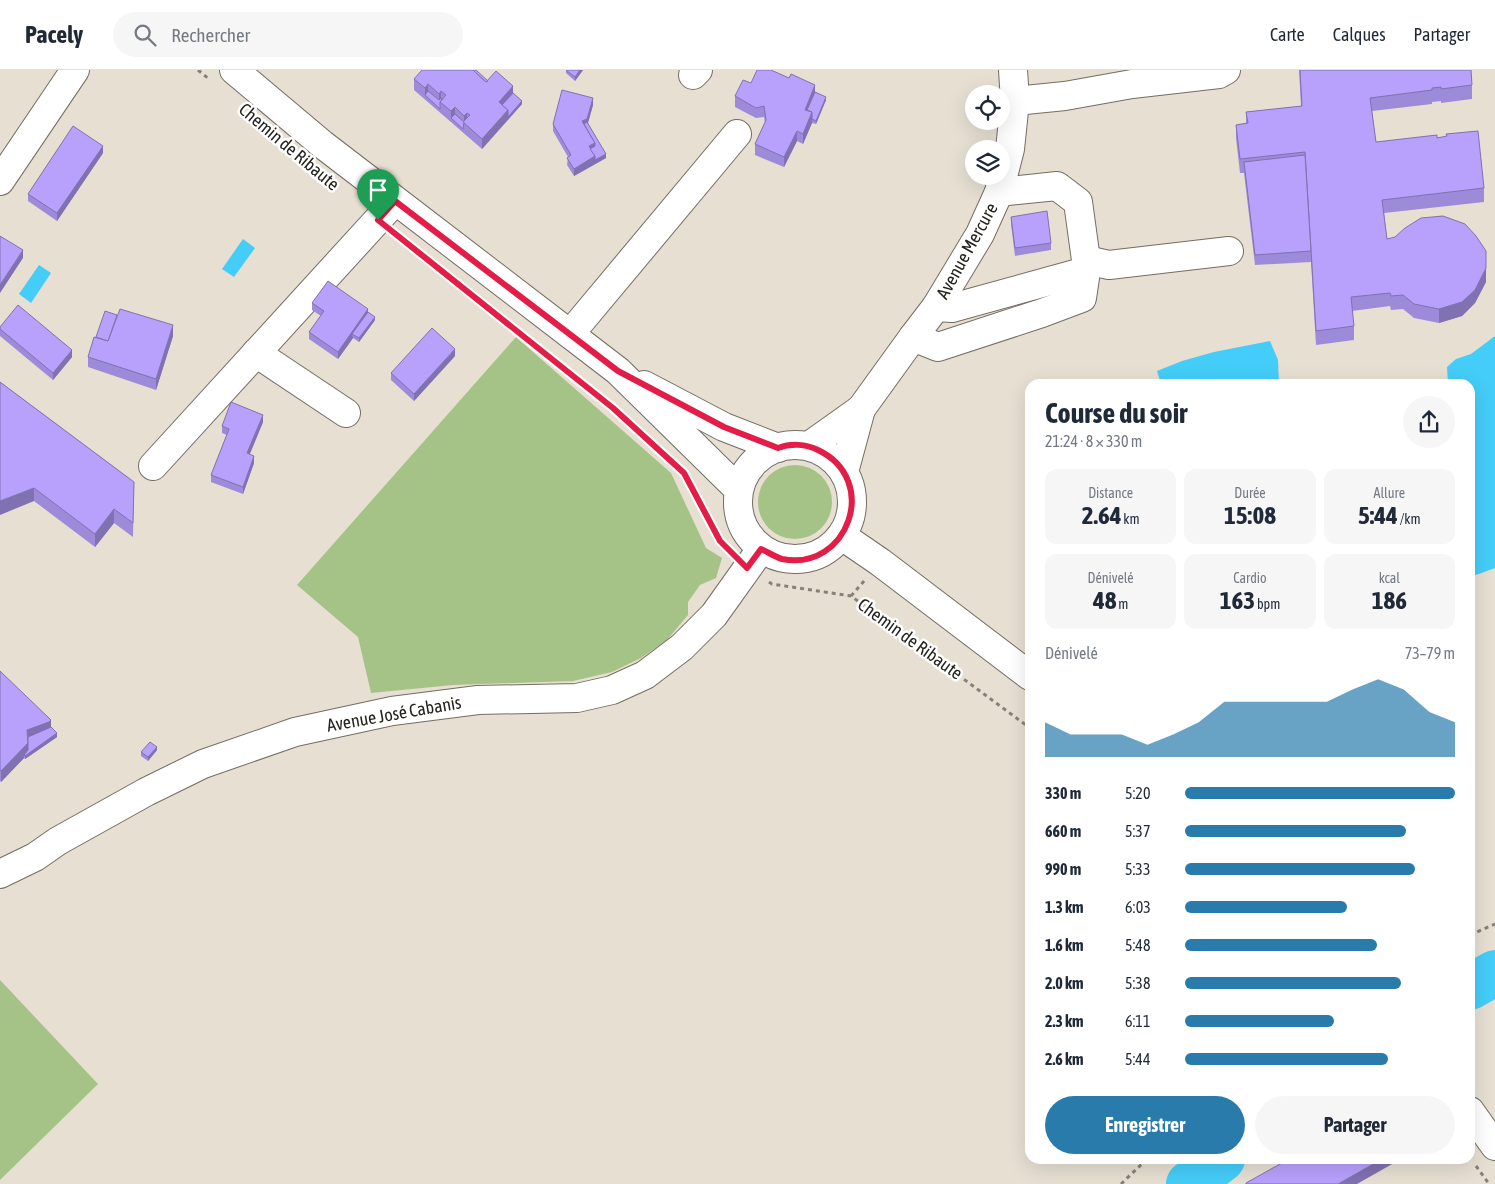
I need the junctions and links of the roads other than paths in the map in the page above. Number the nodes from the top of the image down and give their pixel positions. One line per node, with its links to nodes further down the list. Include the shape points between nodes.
1 (75, 70): 7 (street)
2 (1014, 70): 5 (street, Avenue Mercure)
3 (1226, 70): 5 (street, via 1219,74)
4 (223, 76): 9 (street, Chemin de Ribaute, via 322,144)
5 (1015, 102): 8 (street, Avenue Mercure, via 1010,149)
6 (738, 134): 13 (street)
7 (0, 181)
8 (999, 192): 11 (street, via 1057,186 1078,202); 12 (street, Avenue Mercure, via 980,234)
9 (395, 201): 13 (street, Chemin de Ribaute); 15 (street)
10 (1229, 250): 11 (street, via 1110,265)
11 (1086, 265): 12 (street, via 952,308); 14 (street, via 1082,298 938,347)
12 (936, 307): 14 (street, Avenue Mercure)
13 (570, 334): 16 (street, Chemin de Ribaute)
14 (913, 337): 17 (street, Avenue Mercure)
15 (256, 353): 18 (street); 21 (street)
16 (618, 371): 20 (street, Chemin de Ribaute, via 724,427); 23 (street, Chemin de Ribaute)
17 (861, 409): 19 (street, Avenue Mercure); 22 (street, Avenue Mercure)
18 (346, 413)
19 (809, 446): 20 (street); 22 (street, via 829,455)
20 (778, 448): 23 (street, via 764,453 748,469)
21 (153, 466)
22 (844, 472): 24 (street, via 852,493 851,515)
23 (738, 489): 25 (street, via 738,512)
24 (842, 536): 25 (street, via 826,551 804,559); 26 (street)
25 (754, 559): 27 (street, Avenue José Cabanis, via 714,615 682,647 645,676 612,690 577,698 478,700 392,711 295,732 203,764 146,792)
26 (1025, 672)
27 (0, 874)
28 (1475, 1119): 29 (street)
29 (1495, 1146)

